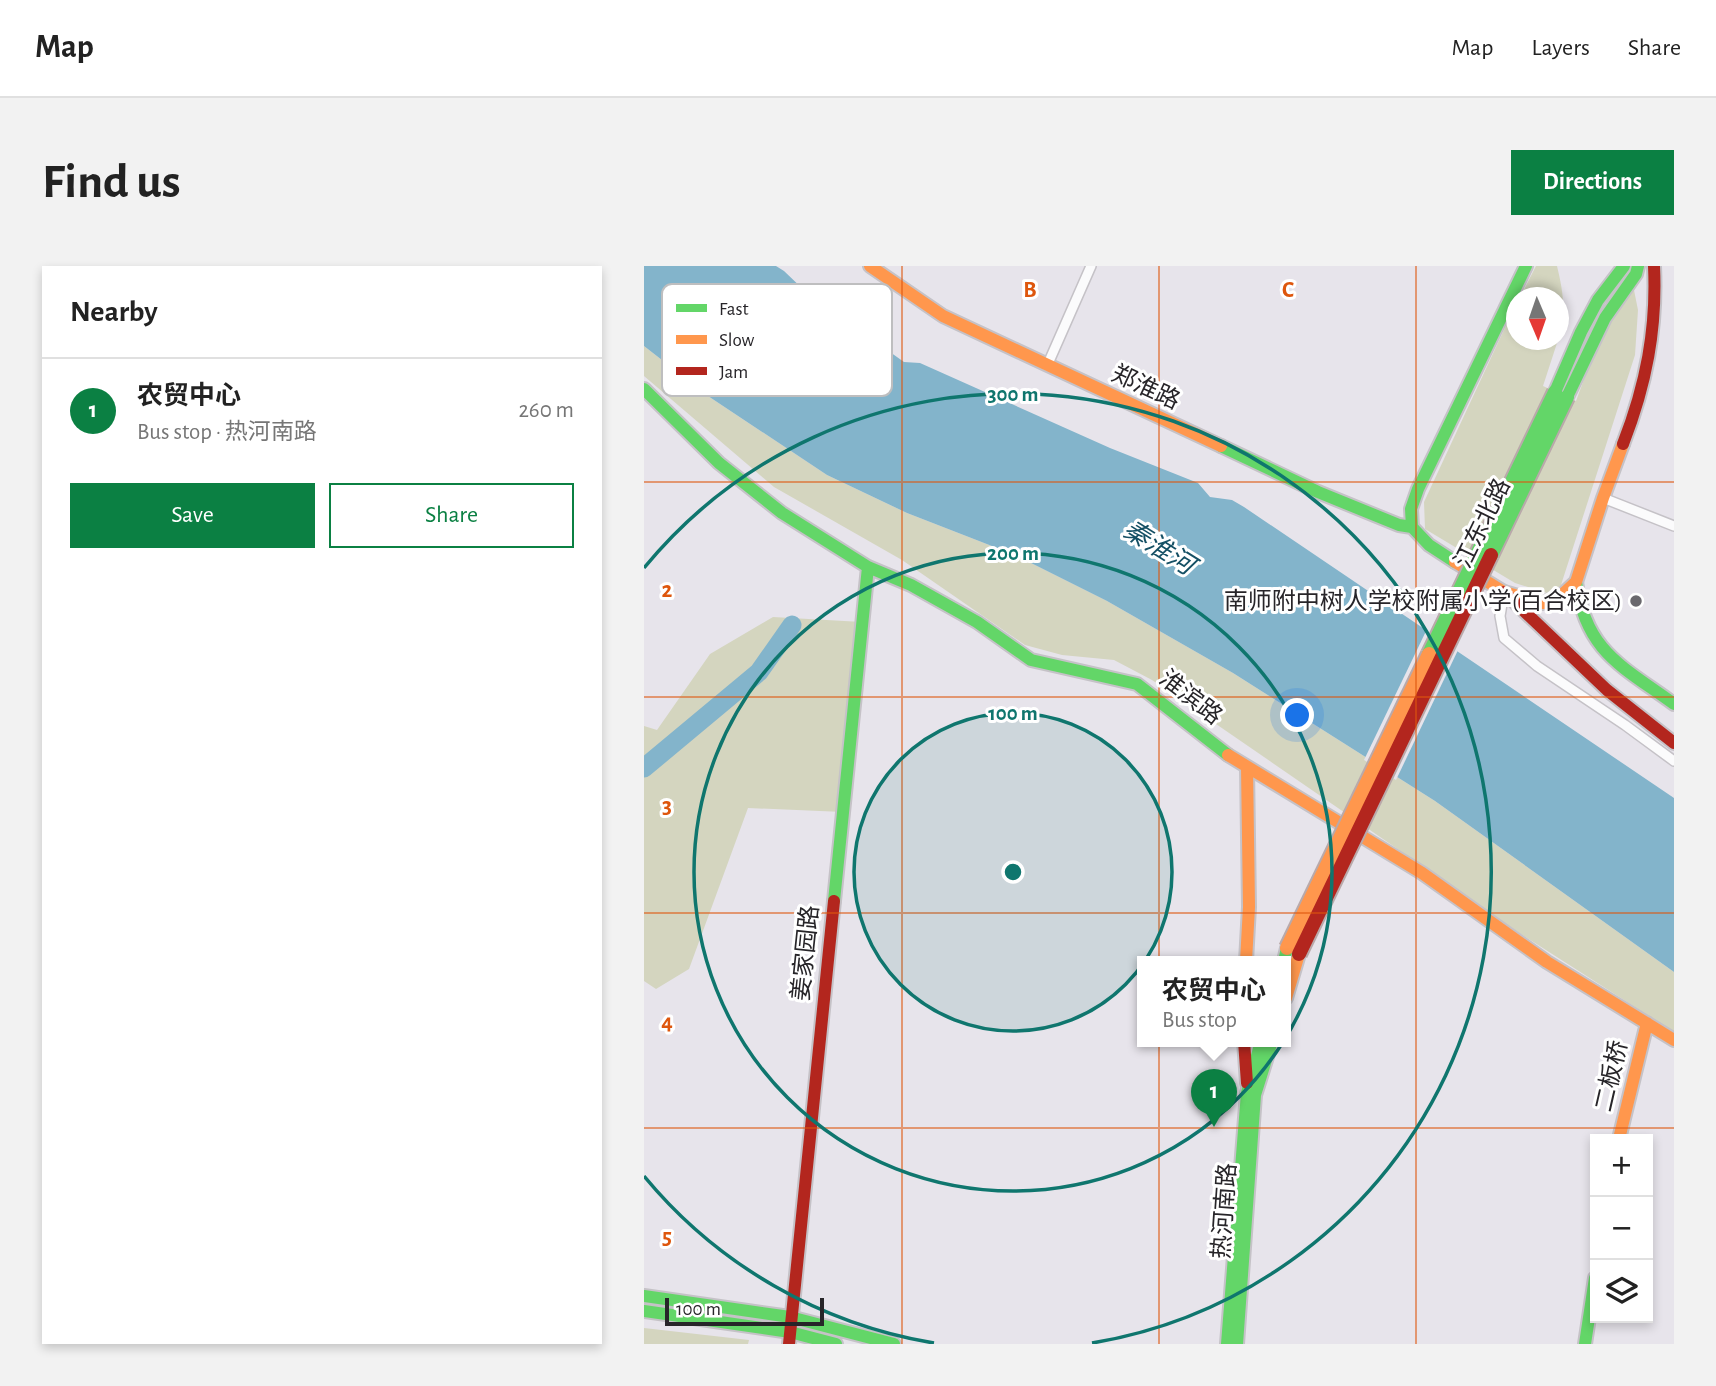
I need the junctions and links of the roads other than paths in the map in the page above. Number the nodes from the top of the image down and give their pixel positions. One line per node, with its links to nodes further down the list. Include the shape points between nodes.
1 (870, 266): 7 (main road, 郑淮路, via 943,316)
2 (1091, 266): 7 (street)
3 (1526, 266): 12 (main road, via 1418,489 1411,509)
4 (1624, 266): 9 (main road, 江东北路, via 1581,332)
5 (1638, 266): 9 (main road, 江东北路)
6 (1654, 266): 10 (main road, via 1650,356 1634,416)
7 (1047, 366): 12 (main road, 郑淮路, via 1318,492)
8 (644, 389): 13 (main road, 淮滨路, via 719,463 782,513)
9 (1561, 394): 20 (main road, 江东北路, bridge)
10 (1603, 498): 11 (street); 14 (main road)
11 (1674, 526)
12 (1412, 527): 15 (main road, via 1429,545)
13 (868, 567): 19 (main road, 淮滨路, via 977,622 1031,660 1137,684); 32 (main road, 姜家园路)
14 (1576, 582): 15 (main road, via 1543,603); 16 (main road, via 1587,626 1601,647)
15 (1504, 592): 17 (main road, via 1576,663); 18 (street, via 1500,616 1504,638)
16 (1674, 704)
17 (1674, 743)
18 (1674, 761)
19 (1248, 767): 21 (main road); 22 (main road, 淮滨路, via 1422,873 1548,962)
20 (1290, 954)
21 (1246, 956)
22 (1647, 1023): 23 (main road, 淮滨路); 28 (main road, 二板桥)
23 (1674, 1040)
24 (1244, 1047): 27 (main road)
25 (1259, 1047): 27 (main road, 热河南路)
26 (1270, 1047): 37 (main road, 热河南路, via 1255,1095)
27 (1247, 1093): 36 (main road, 热河南路)
28 (1620, 1134)
29 (644, 1296): 32 (main road)
30 (644, 1311): 33 (main road)
31 (1590, 1311): 38 (main road)
32 (790, 1317): 33 (main road, 姜家园路); 35 (main road)
33 (789, 1338): 34 (main road)
34 (836, 1344)
35 (894, 1344)
36 (1227, 1344)
37 (1237, 1344)
38 (1585, 1344)

